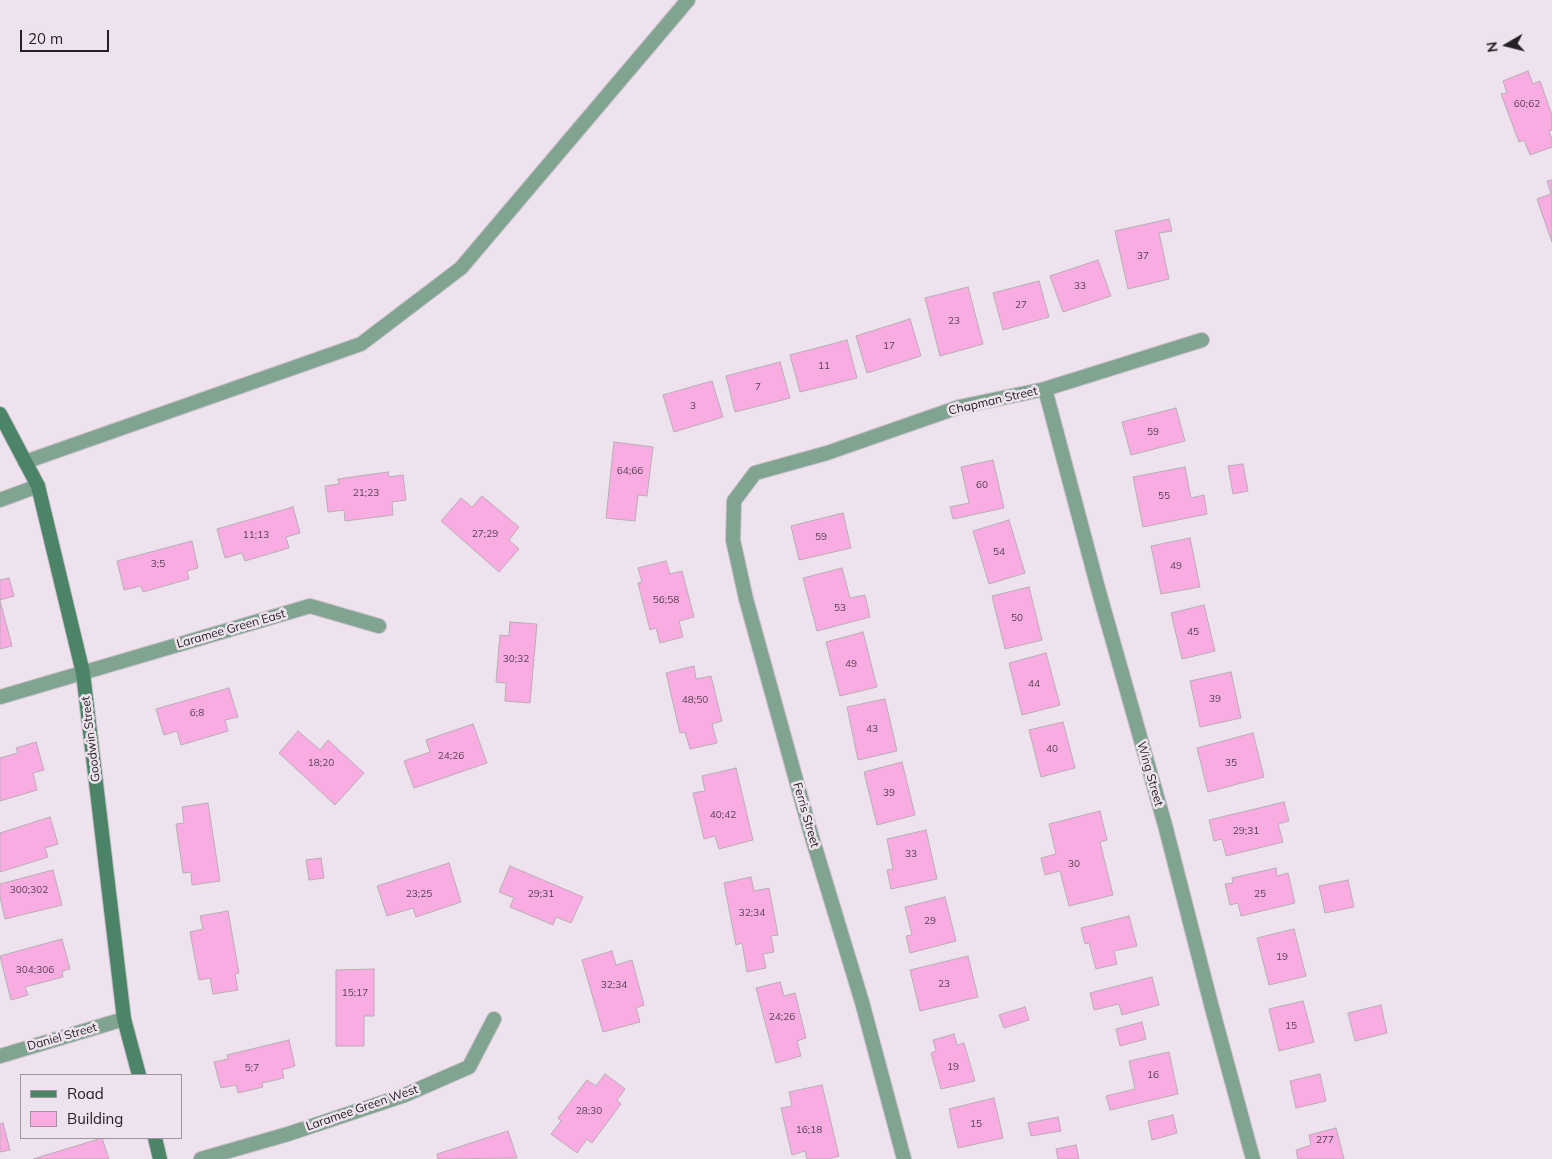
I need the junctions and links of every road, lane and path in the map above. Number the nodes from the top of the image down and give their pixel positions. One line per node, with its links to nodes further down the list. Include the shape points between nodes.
1 (688, 0): 5 (street, via 461,268 361,344)
2 (1202, 340): 3 (street, Chapman Street)
3 (1045, 389): 6 (street, Chapman Street, via 959,407 827,453); 20 (street, Wing Street)
4 (0, 414): 5 (main road, Goodwin Street)
5 (25, 462): 7 (main road, Goodwin Street)
6 (755, 473): 19 (street, Ferris Street, via 734,501 733,540 811,834 862,1002)
7 (38, 486): 8 (street); 10 (main road, Goodwin Street)
8 (0, 500)
9 (379, 626): 10 (street, Laramee Green East, via 310,606)
10 (84, 673): 11 (street, Laramee Green East); 12 (main road, Goodwin Street)
11 (0, 697)
12 (124, 1019): 14 (street, Daniel Street); 15 (main road, Goodwin Street)
13 (494, 1019): 18 (street, Laramee Green West, via 469,1067 396,1098)
14 (0, 1056)
15 (139, 1074)
16 (155, 1139): 17 (main road)
17 (160, 1159)
18 (201, 1159)
19 (904, 1159)
20 (1253, 1159)

